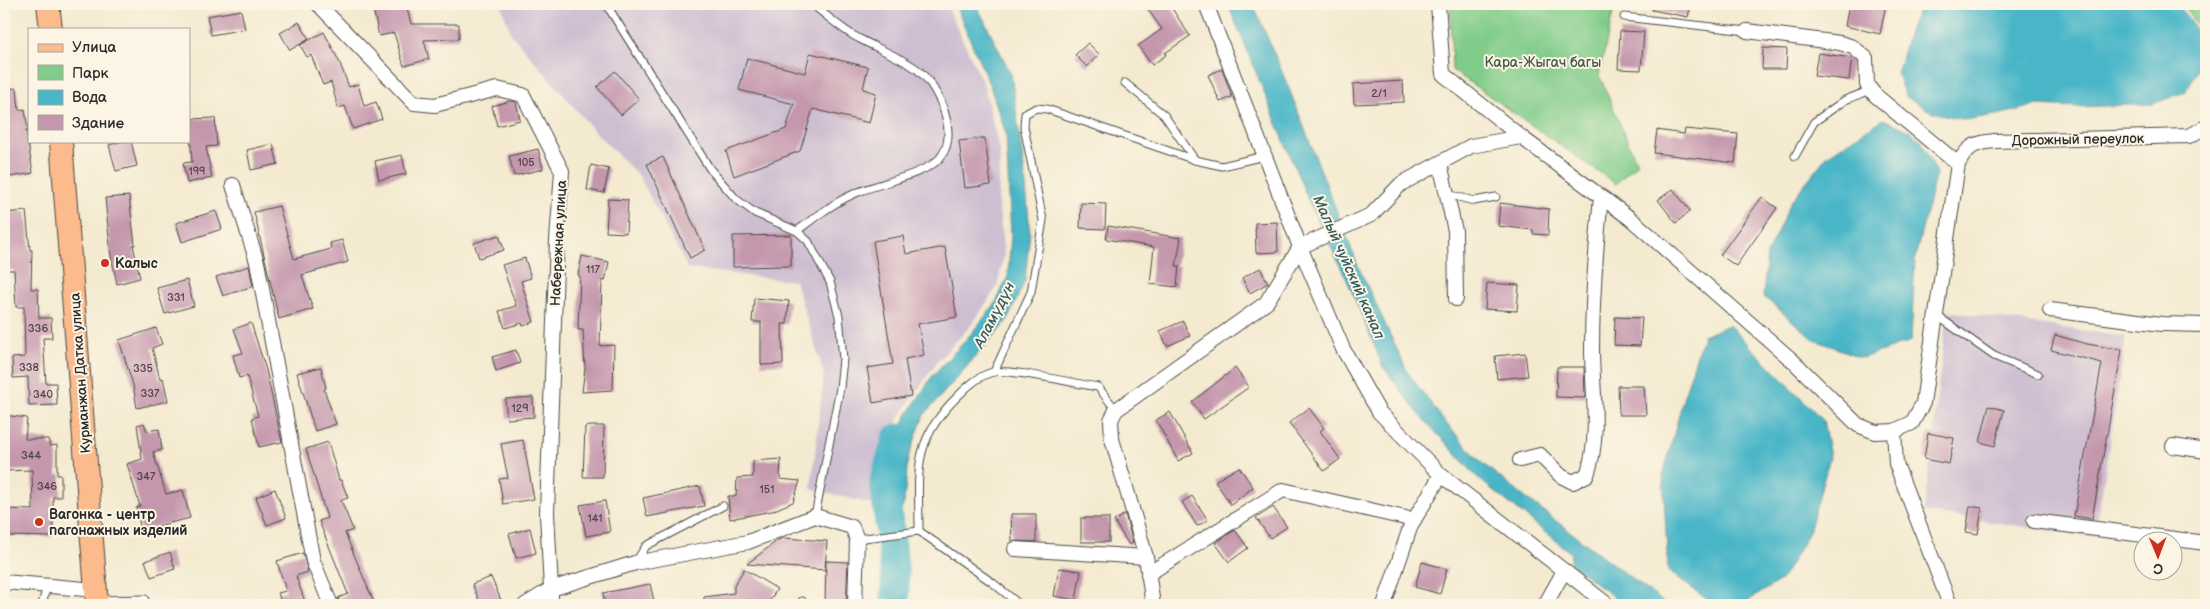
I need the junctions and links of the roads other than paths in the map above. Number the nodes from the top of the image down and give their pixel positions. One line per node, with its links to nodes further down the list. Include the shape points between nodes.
1 (48, 4): 8 (main road)
2 (318, 4): 54 (street, Набережная улица, via 414,103 435,105 497,89 523,95 562,171 546,514)
3 (606, 4): 26 (lane, via 710,169 749,209)
4 (814, 4): 26 (lane, via 856,37 919,70 946,112 948,132 946,148 938,160 924,170 860,191 830,205)
5 (1206, 4): 17 (street)
6 (1438, 4): 15 (street, via 1443,74)
7 (1624, 17): 9 (lane)
8 (51, 28)
9 (1747, 32): 11 (street, via 1853,47 1866,58 1867,84)
10 (1125, 83): 19 (lane, via 1164,115)
11 (1872, 90): 18 (lane, via 1844,100 1814,122); 21 (street)
12 (2206, 127): 13 (street, Дорожный переулок)
13 (2189, 136): 14 (street); 21 (street, Дорожный переулок, via 1978,142 1966,150)
14 (2206, 136)
15 (1521, 137): 20 (street, via 1471,146); 24 (street)
16 (61, 142): 55 (main road, Курманжан Датка улица)
17 (1264, 156): 19 (lane, via 1222,166); 27 (street)
18 (1795, 156)
19 (1195, 160): 32 (lane, via 1047,109 1036,108 1025,114 1024,127 1043,220 1031,292)
20 (1440, 163): 23 (street); 27 (street, via 1401,184 1371,214)
21 (1958, 164): 30 (street)
22 (233, 185): 58 (street, via 257,262 313,561)
23 (1447, 194): 25 (lane, via 1474,201); 28 (street, via 1455,231)
24 (1601, 197): 35 (street, via 1631,219 1793,361 1858,425 1875,432); 38 (street, via 1594,280 1592,462 1587,475 1574,482 1561,476 1540,455)
25 (1496, 198)
26 (797, 231): 41 (lane, via 808,241 830,282 840,316 844,359)
27 (1300, 247): 34 (street, via 1266,303); 39 (street, via 1343,349 1380,412)
28 (1456, 299)
29 (2050, 310): 31 (street, via 2162,324)
30 (1936, 315): 33 (lane, via 1994,356); 35 (street, via 1923,403 1912,424)
31 (2206, 325)
32 (994, 372): 34 (lane, via 1098,388); 44 (lane, via 972,382 946,408 929,432 921,451)
33 (2038, 374)
34 (1116, 410): 48 (street, via 1111,420 1112,439)
35 (1894, 430): 67 (street, via 1896,464)
36 (2173, 446): 37 (street)
37 (2206, 451)
38 (1520, 460)
39 (1441, 475): 42 (street); 50 (street)
40 (723, 506): 49 (lane, via 646,546)
41 (815, 516): 45 (street, via 852,527); 49 (street, via 748,542)
42 (1414, 520): 51 (street, via 1283,490); 64 (street)
43 (2034, 522): 46 (street)
44 (916, 531): 45 (lane); 62 (lane)
45 (857, 539): 61 (street)
46 (2206, 543)
47 (1015, 549): 48 (street)
48 (1146, 557): 51 (street)
49 (635, 563): 54 (street)
50 (1564, 571): 65 (street); 66 (street)
51 (1148, 574): 63 (street)
52 (4, 582): 53 (street)
53 (46, 585): 55 (street); 56 (lane)
54 (552, 589): 59 (street); 60 (street, Набережная улица)
55 (96, 598): 57 (lane, via 145,599)
56 (42, 605)
57 (145, 605)
58 (331, 605)
59 (525, 605)
60 (551, 605)
61 (856, 605)
62 (1020, 605)
63 (1153, 605)
64 (1384, 605)
65 (1545, 605)
66 (1608, 605)
67 (1950, 605)

